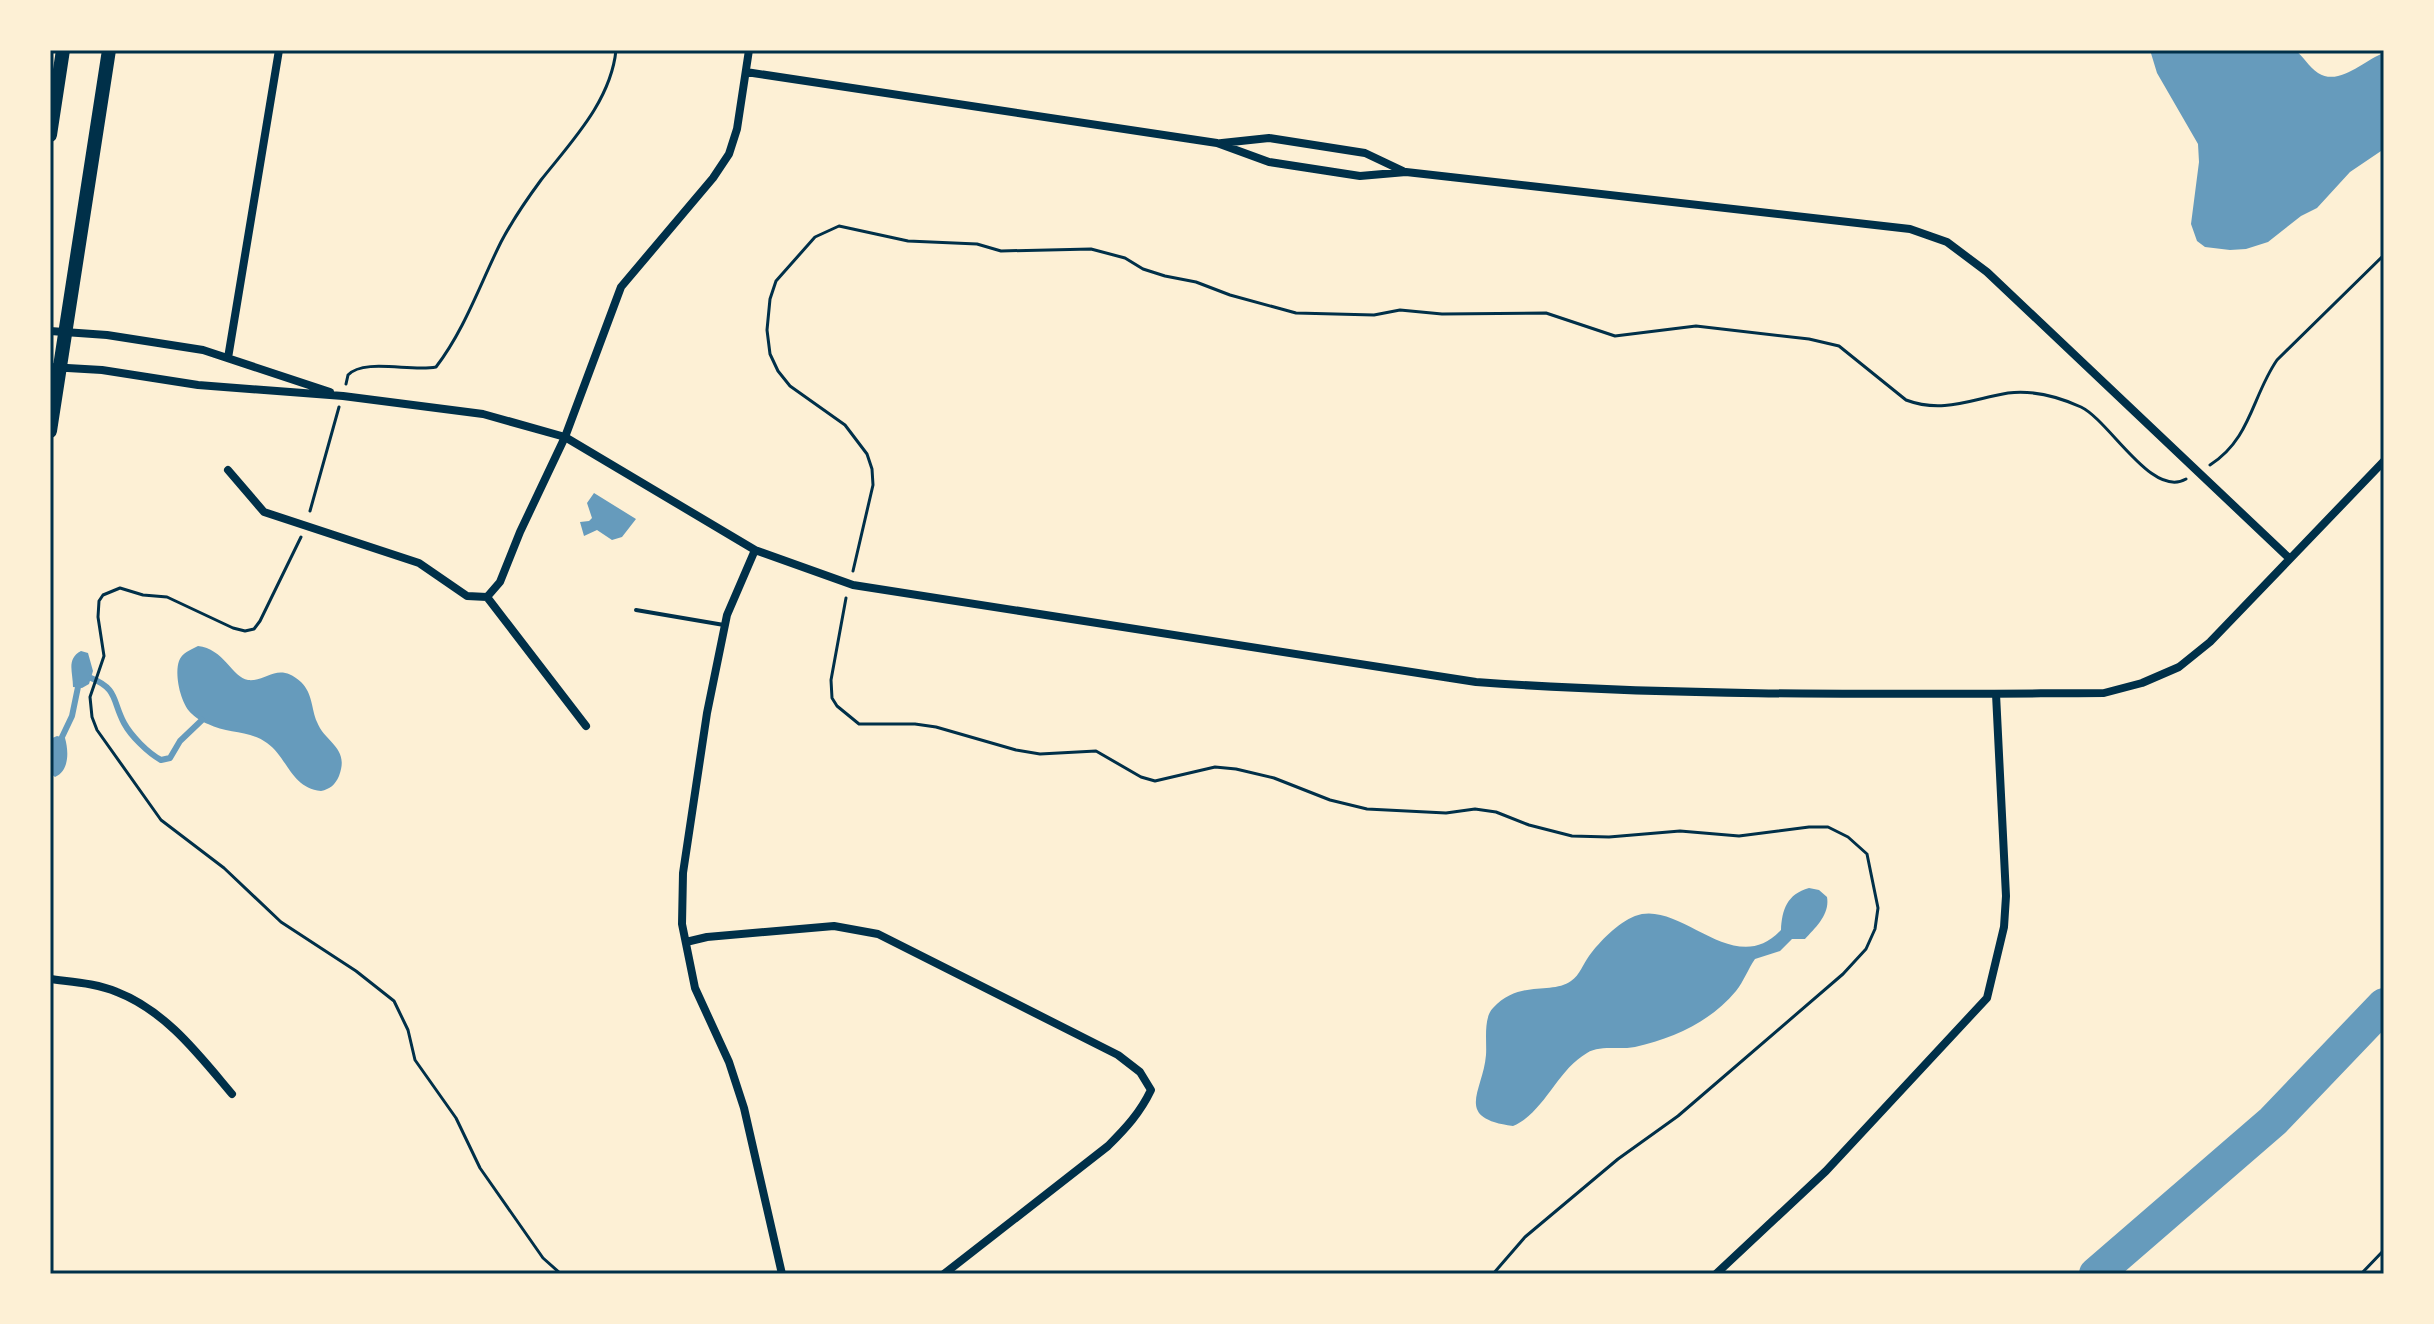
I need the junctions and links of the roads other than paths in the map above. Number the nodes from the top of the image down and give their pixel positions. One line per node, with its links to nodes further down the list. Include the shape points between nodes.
1 (63, 50): 6 (main road)
2 (109, 50): 9 (main road)
3 (279, 50): 10 (street)
4 (749, 50): 5 (street)
5 (746, 72): 7 (street); 14 (street, via 729,154 621,287)
6 (50, 135)
7 (1217, 143): 8 (street, via 1284,165 1360,176); 8 (street, via 1269,138 1296,142 1365,153)
8 (1406, 172): 18 (street, via 1910,229 1947,242 1987,272)
9 (58, 331): 10 (street); 11 (main road)
10 (228, 358): 12 (street)
11 (55, 367): 12 (street); 13 (main road)
12 (343, 396): 14 (street, via 483,414)
13 (50, 431)
14 (565, 437): 17 (street); 19 (street, via 500,582)
15 (2384, 461): 18 (street)
16 (228, 470): 19 (street, via 264,512 419,563 467,596)
17 (755, 550): 21 (street); 22 (street, via 850,583 1476,682 1565,689)
18 (2289, 558): 22 (street, via 2210,642 2179,667 2104,693)
19 (487, 597): 23 (street)
20 (636, 610): 21 (lane)
21 (725, 625): 24 (street, via 683,873)
22 (1996, 694): 29 (street, via 2006,896 1987,998 1826,1171)
23 (586, 726)
24 (686, 942): 27 (street, via 695,988 744,1108); 28 (street, via 834,926 878,934 1118,1055 1140,1072 1151,1090 1129,1125)
25 (50, 979): 26 (street, via 94,985 140,1003 181,1034)
26 (232, 1094)
27 (782, 1274)
28 (944, 1274)
29 (1716, 1274)

